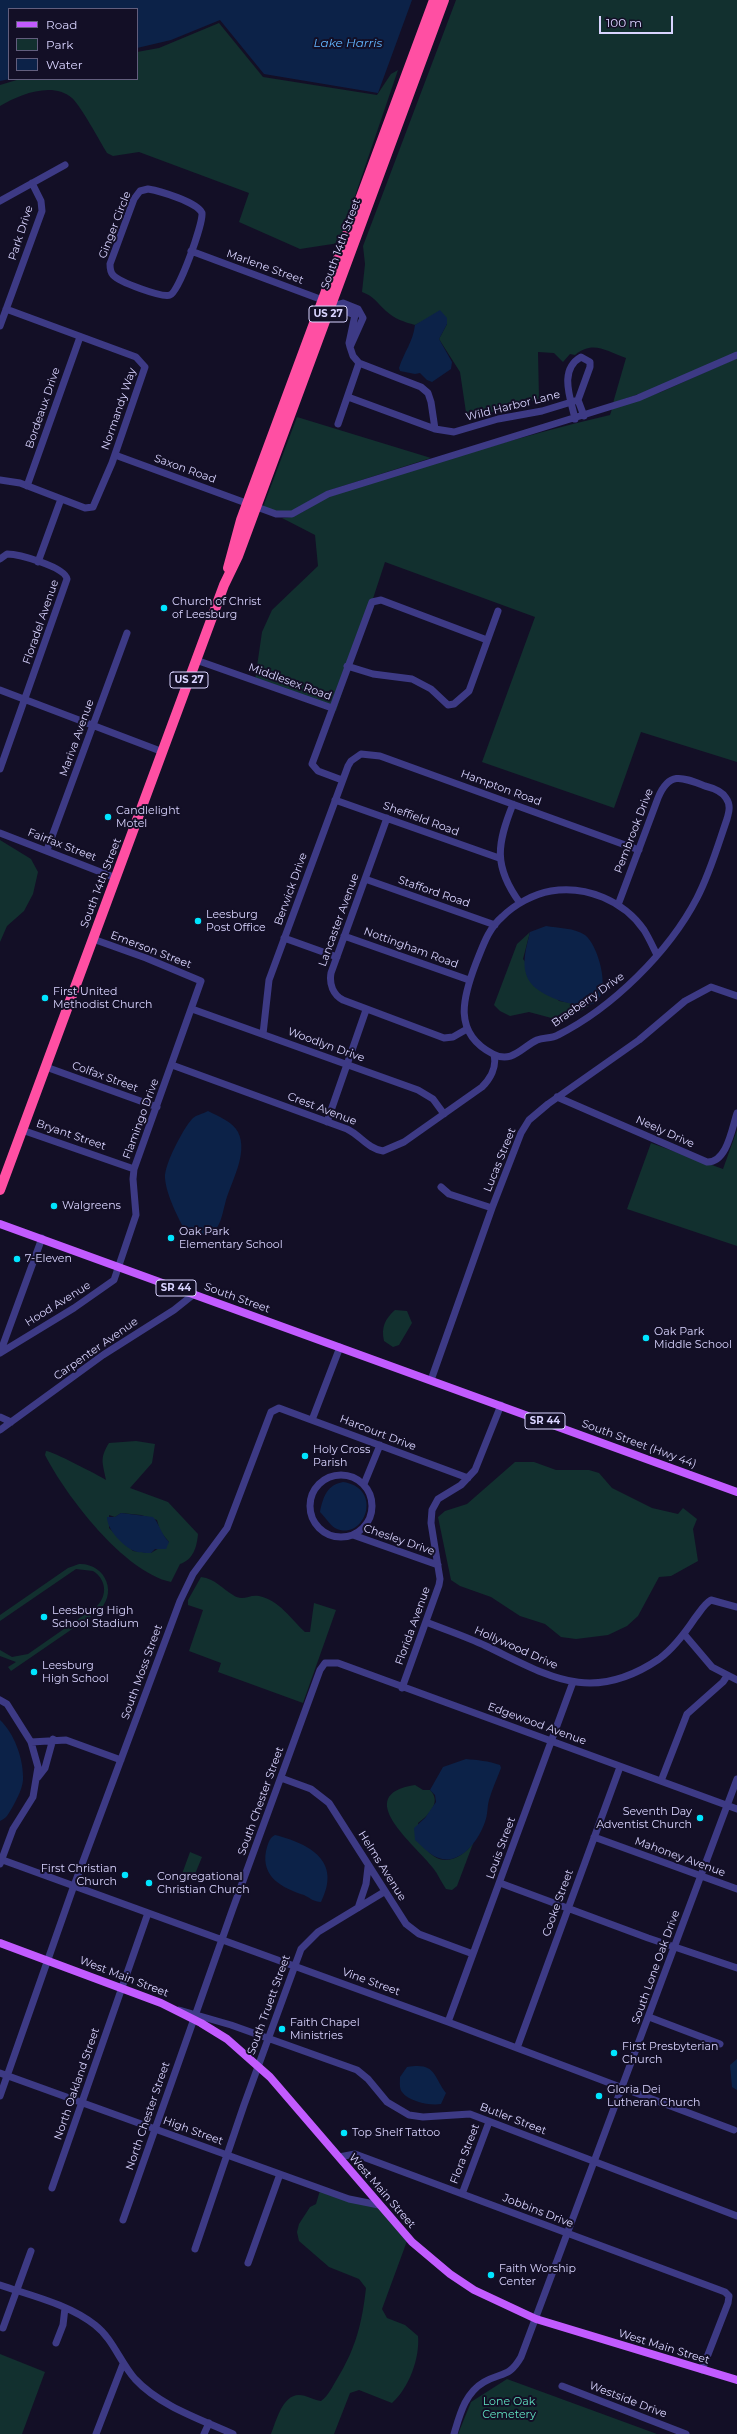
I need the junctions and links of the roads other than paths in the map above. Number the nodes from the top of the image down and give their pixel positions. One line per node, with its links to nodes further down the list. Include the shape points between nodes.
1 (434, 0): 3 (highway, South 14th Street / US 27)
2 (444, 0): 3 (highway, South 14th Street / US 27)
3 (407, 86): 8 (highway, South 14th Street / US 27)
4 (65, 165): 5 (street)
5 (32, 183): 6 (street); 9 (street, Park Drive, via 41,201 42,211)
6 (0, 201)
7 (191, 251): 7 (street, Ginger Circle, via 176,291 169,295 159,295 117,279 111,272 110,264 134,199 143,189 154,190 190,203 200,210 202,217); 8 (street, Marlene Street)
8 (330, 303): 10 (street); 11 (street, via 343,303 358,309); 28 (highway, South 14th Street / US 27)
9 (6, 309): 12 (street, Park Drive); 13 (street, Normandy Way)
10 (355, 315): 11 (street); 14 (street)
11 (363, 318): 14 (street)
12 (0, 326)
13 (80, 337): 24 (street, Normandy Way, via 136,357 145,364); 26 (street, Bordeaux Drive)
14 (350, 348): 16 (street)
15 (737, 355): 20 (street, Saxon Road, via 660,390)
16 (359, 363): 17 (street); 23 (street, via 421,387 429,397)
17 (348, 397): 22 (street); 23 (street, Wild Harbor Lane)
18 (578, 400): 19 (street, Wild Harbor Lane); 19 (street, Wild Harbor Lane, via 590,367 590,362 581,358 576,360 568,372); 20 (street)
19 (570, 402): 21 (street); 23 (street, Wild Harbor Lane, via 542,411 498,418 454,432)
20 (584, 416): 21 (street, Saxon Road)
21 (575, 418): 28 (street, Saxon Road, via 328,494 292,514 281,516)
22 (338, 424)
23 (435, 429)
24 (115, 455): 27 (street, Normandy Way, via 93,507 85,508); 28 (street, Saxon Road)
25 (0, 480): 26 (street, Normandy Way)
26 (27, 486): 27 (street, Normandy Way)
27 (61, 499): 30 (street)
28 (252, 506): 34 (highway, South 14th Street / US 27, via 238,556 224,585)
29 (0, 559): 30 (street, via 12,554)
30 (38, 562): 37 (street, Floradel Avenue, via 64,573 67,576 67,584)
31 (498, 611): 33 (street)
32 (127, 633): 39 (street, Mariva Avenue)
33 (487, 640): 35 (street, via 468,691 454,704 448,705 431,689 412,679 373,674); 35 (street, via 381,600 374,601 368,608)
34 (196, 660): 38 (street, Middlesex Road); 40 (highway, South 14th Street / US 27)
35 (347, 666): 38 (street)
36 (0, 690): 37 (street)
37 (25, 700): 39 (street); 42 (street, Floradel Avenue)
38 (332, 708): 43 (street, Middlesex Road, via 312,764 318,771)
39 (94, 725): 40 (street); 49 (street, Mariva Avenue)
40 (163, 752): 52 (highway, South 14th Street / US 27)
41 (355, 757): 43 (street, Berwick Drive); 46 (street, Hampton Road, via 373,754)
42 (0, 769)
43 (342, 780): 45 (street, Berwick Drive)
44 (726, 798): 50 (street, Pembrook Drive, via 714,789 683,777 668,781 661,790); 60 (street, Braeberry Drive, via 729,806 727,819 702,886 684,920)
45 (335, 800): 47 (street, Sheffield Road); 58 (street, Berwick Drive)
46 (513, 804): 50 (street, Hampton Road); 51 (street, via 502,832)
47 (387, 818): 51 (street, Sheffield Road); 53 (street, Lancaster Avenue)
48 (0, 833): 49 (street, Fairfax Street)
49 (47, 850): 52 (street, Fairfax Street)
50 (639, 850): 55 (street, Pembrook Drive)
51 (499, 858): 54 (street, via 508,883)
52 (116, 878): 59 (highway, South 14th Street / US 27)
53 (365, 879): 56 (street, Stafford Road); 57 (street, Lancaster Avenue)
54 (520, 903): 55 (street, via 544,893 568,890 593,893); 56 (street)
55 (618, 905): 60 (street, via 641,926)
56 (495, 925): 62 (street, via 484,942)
57 (344, 936): 61 (street, Lancaster Avenue); 62 (street, Nottingham Road)
58 (284, 938): 61 (street); 68 (street, Berwick Drive, via 269,980)
59 (93, 940): 63 (street, Emerson Street); 72 (highway, South 14th Street / US 27)
60 (657, 955): 69 (street, Braeberry Drive, via 636,979 612,999 558,1035 537,1040 511,1056)
61 (337, 957): 66 (street, Lancaster Avenue, via 330,978 333,990 340,999)
62 (469, 980): 67 (street, via 463,1009)
63 (201, 981): 65 (street, Flamingo Drive)
64 (737, 996): 73 (street, Lucas Street, via 711,987 696,994 639,1040)
65 (192, 1009): 68 (street, Woodlyn Drive); 71 (street, Flamingo Drive)
66 (366, 1010): 67 (street, Lancaster Avenue, via 444,1038 453,1037); 70 (street)
67 (467, 1029): 69 (street, via 475,1041)
68 (263, 1034): 70 (street, Woodlyn Drive)
69 (494, 1055): 76 (street, Crest Avenue, via 495,1062 488,1082)
70 (347, 1064): 76 (street, Woodlyn Drive, via 418,1090 433,1099); 77 (street)
71 (172, 1065): 74 (street, Flamingo Drive); 77 (street, Crest Avenue)
72 (46, 1067): 74 (street, Colfax Street); 78 (highway, South 14th Street / US 27)
73 (557, 1097): 75 (street, Neely Drive, via 707,1162 721,1156); 82 (street, Lucas Street, via 533,1116 523,1129)
74 (157, 1107): 79 (street, Flamingo Drive)
75 (737, 1113)
76 (444, 1114): 77 (street, Crest Avenue, via 404,1142 383,1151 369,1146 357,1134)
77 (327, 1122)
78 (22, 1130): 79 (street, Bryant Street); 81 (highway, South 14th Street / US 27)
79 (134, 1169): 85 (street, Flamingo Drive, via 136,1215)
80 (441, 1187): 82 (street, via 449,1194)
81 (0, 1190)
82 (492, 1208): 90 (street, Lucas Street)
83 (0, 1224): 84 (main road, South Street / SR 44)
84 (42, 1238): 85 (main road, South Street / SR 44); 89 (street)
85 (119, 1267): 86 (main road, South Street / SR 44); 89 (street, Hood Avenue, via 110,1284)
86 (194, 1294): 87 (main road, South Street / SR 44); 95 (street, Carpenter Avenue, via 174,1310 103,1355)
87 (340, 1347): 88 (main road, South Street / SR 44); 94 (street)
88 (353, 1352): 90 (main road, South Street (Hwy 44) / SR 44)
89 (0, 1353)
90 (431, 1380): 91 (main road, South Street (Hwy 44) / SR 44)
91 (501, 1405): 98 (street, Florida Avenue, via 479,1464); 100 (main road, South Street (Hwy 44) / SR 44)
92 (281, 1409): 94 (street, Harcourt Drive); 115 (street, South Moss Street, via 271,1412 227,1528 185,1589)
93 (0, 1417): 95 (street)
94 (312, 1420): 97 (street, Harcourt Drive)
95 (11, 1422): 96 (street, Carpenter Avenue)
96 (0, 1430)
97 (380, 1445): 98 (street, Harcourt Drive); 99 (street)
98 (468, 1478): 102 (street, Florida Avenue, via 456,1489 438,1499 432,1510 431,1523)
99 (364, 1484): 101 (street, via 372,1499 372,1512 366,1525); 101 (street, via 349,1476 332,1476 317,1487 311,1503 312,1516 321,1530 337,1538)
100 (737, 1492)
101 (353, 1535): 102 (street, Chesley Drive)
102 (438, 1565): 104 (street, Florida Avenue, via 439,1585)
103 (737, 1607): 105 (street, Hollywood Drive, via 711,1600)
104 (426, 1622): 109 (street, Hollywood Drive, via 477,1642 539,1673); 110 (street, Florida Avenue)
105 (684, 1634): 107 (street, via 712,1667); 109 (street, Hollywood Drive, via 659,1658 629,1674 607,1681)
106 (328, 1662): 110 (street, Edgewood Avenue, via 338,1663); 118 (street, South Chester Street, via 320,1670)
107 (727, 1676): 108 (street); 120 (street, via 687,1714)
108 (737, 1680)
109 (573, 1682): 114 (street, Louis Street)
110 (402, 1688): 114 (street, Edgewood Avenue)
111 (0, 1700): 113 (street, via 7,1704)
112 (53, 1739): 113 (street); 115 (street, via 73,1742); 117 (street, via 45,1768)
113 (31, 1742): 117 (street, via 37,1760)
114 (552, 1742): 116 (street, Edgewood Avenue); 127 (street, Louis Street)
115 (121, 1760): 128 (street, South Moss Street)
116 (620, 1767): 120 (street, Edgewood Avenue); 123 (street, Cooke Street)
117 (38, 1777): 124 (street, via 30,1805 13,1829)
118 (281, 1778): 125 (street, Helms Avenue, via 311,1789 329,1802); 134 (street, South Chester Street)
119 (737, 1779): 121 (street, South Lone Oak Drive)
120 (661, 1781): 121 (street, Edgewood Avenue)
121 (728, 1804): 122 (street, Edgewood Avenue); 126 (street, South Lone Oak Drive)
122 (737, 1809)
123 (594, 1837): 126 (street, Mahoney Avenue); 132 (street, Cooke Street)
124 (1, 1861): 128 (street, Vine Street)
125 (368, 1867): 130 (street, Helms Avenue); 131 (street, via 366,1884)
126 (701, 1877): 129 (street, Mahoney Avenue); 136 (street, South Lone Oak Drive)
127 (500, 1882): 132 (street); 137 (street, Louis Street)
128 (74, 1886): 133 (street, Vine Street); 138 (street, South Moss Street)
129 (737, 1889)
130 (384, 1892): 131 (street, South Truett Street); 137 (street, Helms Avenue, via 414,1932)
131 (358, 1908): 139 (street, South Truett Street, via 311,1938 301,1949)
132 (568, 1908): 136 (street); 147 (street, Cooke Street)
133 (148, 1913): 134 (street, Vine Street); 141 (street, North Oakland Street)
134 (222, 1940): 139 (street, Vine Street); 142 (street, South Chester Street)
135 (0, 1943): 138 (main road, West Main Street)
136 (675, 1947): 140 (street); 143 (street, South Lone Oak Drive)
137 (474, 1954): 144 (street, Louis Street)
138 (48, 1960): 141 (main road, West Main Street); 149 (street, South Moss Street)
139 (294, 1966): 144 (street, Vine Street); 145 (street, South Truett Street)
140 (737, 1968)
141 (122, 1987): 142 (main road, West Main Street); 152 (street, North Oakland Street)
142 (195, 2016): 145 (street, Butler Street); 148 (main road, West Main Street); 154 (street, North Chester Street)
143 (649, 2016): 146 (street); 150 (street, South Lone Oak Drive)
144 (448, 2022): 147 (street, Vine Street)
145 (268, 2038): 148 (street, South Truett Street); 153 (street, Butler Street, via 357,2070 387,2102 409,2115 428,2117 465,2113)
146 (720, 2044)
147 (517, 2048): 150 (street, Vine Street)
148 (259, 2067): 156 (street, South Truett Street); 157 (main road, West Main Street)
149 (3, 2074): 151 (street, South Moss Street); 152 (street, High Street)
150 (622, 2088): 155 (street, Vine Street); 158 (street, South Lone Oak Drive)
151 (0, 2096)
152 (81, 2103): 154 (street, High Street); 160 (street, North Oakland Street)
153 (489, 2122): 158 (street, Butler Street); 161 (street, Flora Street)
154 (155, 2129): 156 (street, High Street); 164 (street, North Chester Street)
155 (734, 2130)
156 (227, 2156): 159 (street, High Street); 166 (street, South Truett Street)
157 (339, 2157): 161 (street, Jobbins Drive, via 355,2154); 162 (main road, West Main Street)
158 (595, 2161): 163 (street, Butler Street); 165 (street, South Lone Oak Drive)
159 (280, 2174): 162 (street, High Street, via 349,2199); 168 (street)
160 (52, 2188)
161 (462, 2194): 165 (street, Jobbins Drive)
162 (379, 2205): 172 (main road, West Main Street, via 420,2250 450,2274 487,2297)
163 (737, 2216)
164 (123, 2220)
165 (568, 2234): 172 (street, South Lone Oak Drive); 176 (street, Jobbins Drive, via 725,2292 729,2296)
166 (195, 2249)
167 (31, 2251): 170 (street)
168 (248, 2263)
169 (0, 2285): 170 (street)
170 (16, 2291): 171 (street); 173 (street)
171 (65, 2308): 174 (street); 175 (street, via 102,2332)
172 (536, 2319): 176 (main road, West Main Street); 183 (street, South Lone Oak Drive, via 516,2366 507,2374 485,2381 476,2388 466,2399)
173 (3, 2328)
174 (56, 2343)
175 (123, 2364): 179 (street, via 150,2392); 180 (street)
176 (702, 2370): 177 (main road, West Main Street)
177 (737, 2380)
178 (562, 2386): 184 (street, Westside Drive)
179 (209, 2423): 181 (street); 182 (street)
180 (96, 2434)
181 (204, 2434)
182 (233, 2434)
183 (454, 2434)
184 (686, 2434)

